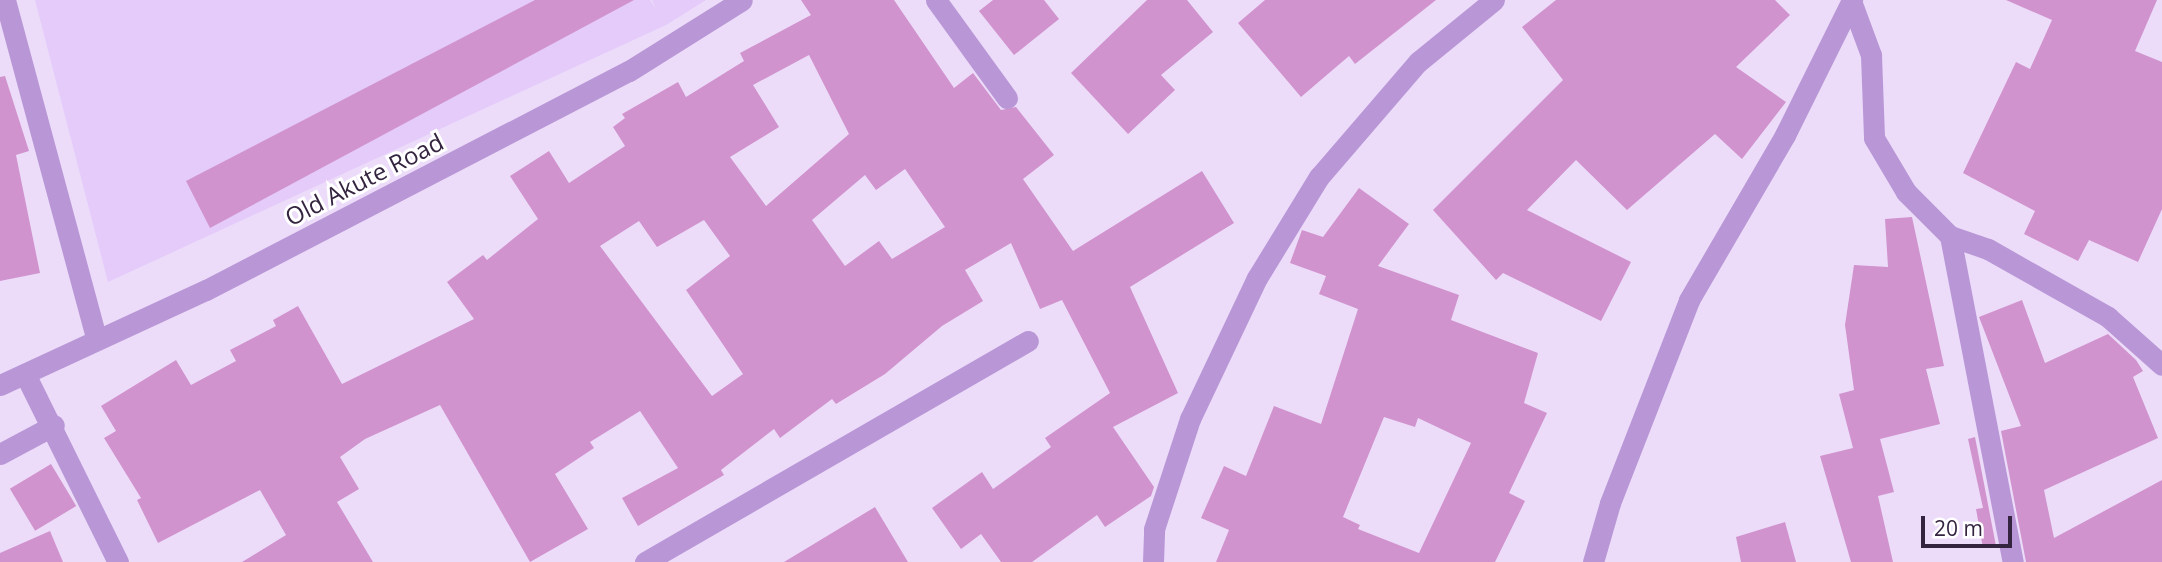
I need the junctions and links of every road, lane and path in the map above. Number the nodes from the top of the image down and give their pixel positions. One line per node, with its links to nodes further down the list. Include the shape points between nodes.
1 (5, 0): 8 (street)
2 (742, 0): 8 (street, Old Akute Road, via 629,71 206,290)
3 (936, 0): 6 (street)
4 (1494, 0): 17 (street, via 1418,62 1318,177 1257,278 1190,419 1154,529)
5 (1851, 1): 7 (street, via 1871,55 1874,138 1906,192); 18 (street, via 1785,135 1689,300 1610,503)
6 (1007, 98)
7 (1950, 236): 10 (street, via 1988,249 2108,317); 19 (street)
8 (96, 337): 11 (street, Old Akute Road)
9 (1028, 341): 16 (street)
10 (2162, 365)
11 (25, 374): 12 (street, Old Akute Road); 13 (street)
12 (0, 385)
13 (54, 425): 14 (street); 15 (street)
14 (0, 454)
15 (118, 562)
16 (645, 562)
17 (1153, 562)
18 (1593, 562)
19 (2013, 562)

